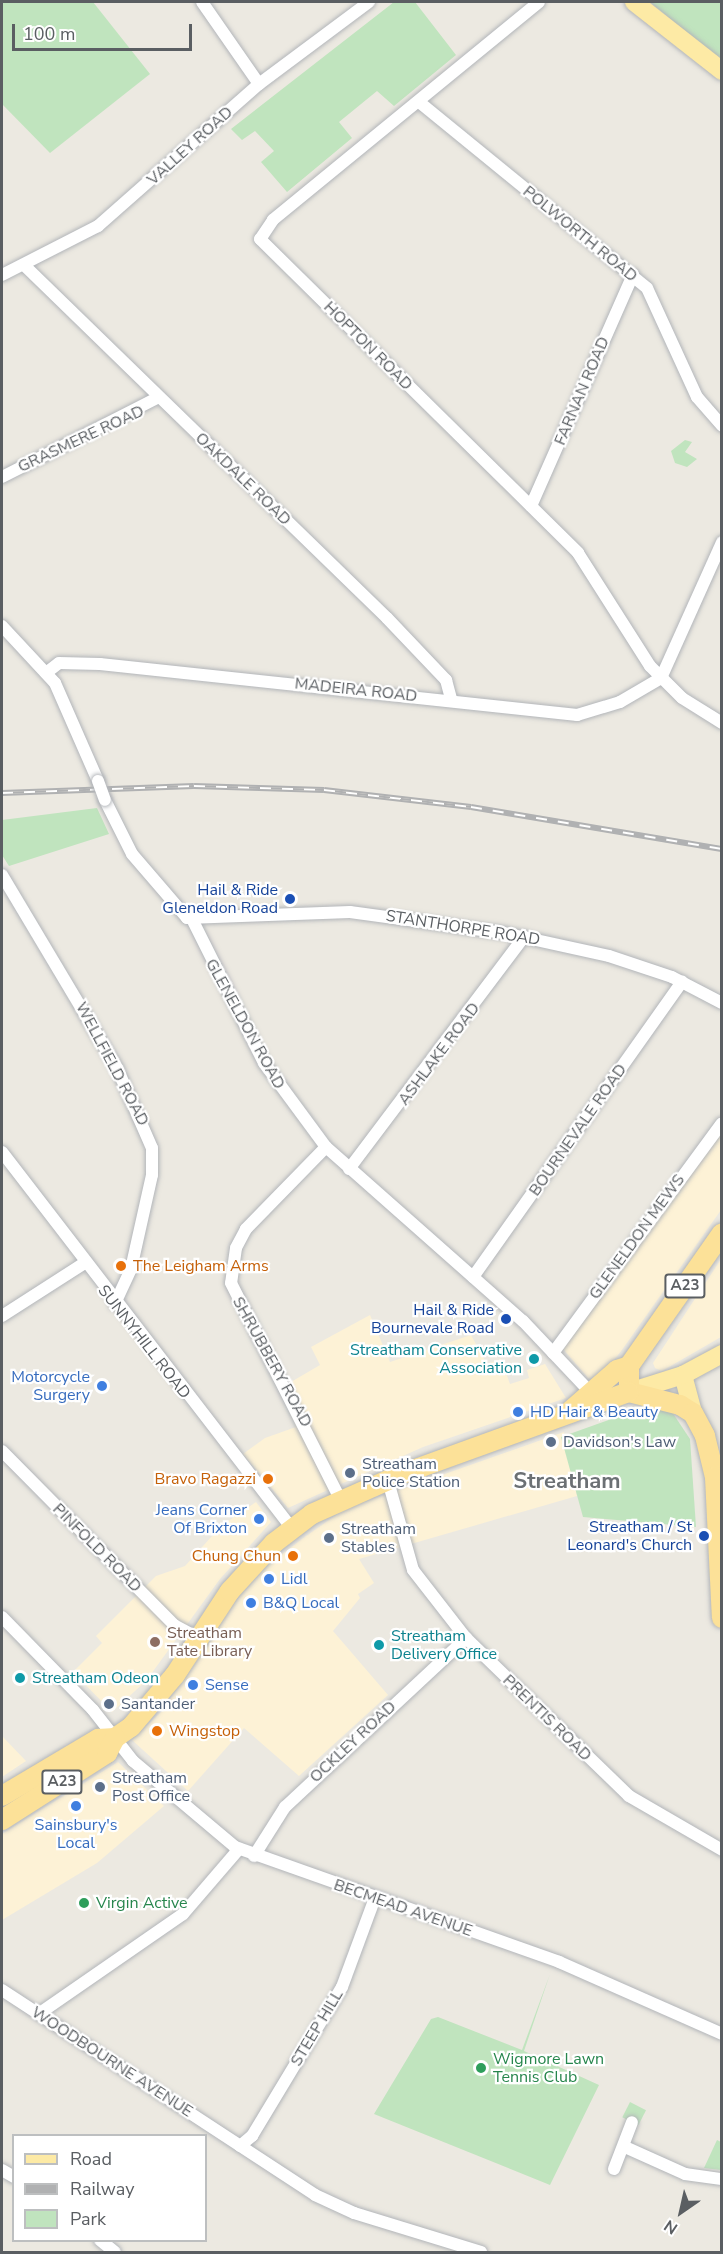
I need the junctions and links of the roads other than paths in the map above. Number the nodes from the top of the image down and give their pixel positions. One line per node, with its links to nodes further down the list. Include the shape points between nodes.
1 (202, 2): 6 (street)
2 (369, 2): 6 (street, VALLEY ROAD)
3 (539, 2): 7 (street, HOPTON ROAD)
4 (634, 2): 5 (main road)
5 (722, 71)
6 (259, 84): 8 (street, VALLEY ROAD, via 98,226)
7 (419, 102): 10 (street, POLWORTH ROAD); 14 (street, HOPTON ROAD, via 273,220 260,239)
8 (25, 266): 9 (street, VALLEY ROAD); 11 (street, OAKDALE ROAD)
9 (2, 275)
10 (633, 275): 12 (street, POLWORTH ROAD, via 658,307 697,397); 14 (street, FARNAN ROAD)
11 (157, 398): 13 (street, GRASMERE ROAD); 19 (street, OAKDALE ROAD, via 395,626 446,680)
12 (722, 426)
13 (2, 477)
14 (531, 506): 18 (street, HOPTON ROAD, via 595,574 630,641)
15 (722, 542): 18 (street)
16 (2, 626): 17 (street, GLENELDON ROAD)
17 (46, 673): 19 (street, MADEIRA ROAD, via 59,663 100,664); 22 (street, GLENELDON ROAD, bridge, via 132,854 182,915)
18 (661, 678): 19 (street, MADEIRA ROAD, via 620,702 577,715); 20 (street, HOPTON ROAD)
19 (451, 699)
20 (722, 723)
21 (2, 875): 33 (street, WELLFIELD ROAD, via 117,1068 152,1148 152,1175 131,1269)
22 (192, 919): 23 (street, STANTHORPE ROAD, via 350,912); 27 (street, GLENELDON ROAD, via 264,1063)
23 (524, 937): 24 (street, STANTHORPE ROAD, via 576,946); 29 (street, ASHLAKE ROAD)
24 (682, 982): 25 (street, STANTHORPE ROAD); 32 (street, BOURNEVALE ROAD)
25 (722, 1002)
26 (722, 1123): 35 (street, GLENELDON MEWS)
27 (326, 1147): 29 (street, GLENELDON ROAD); 45 (street, SHRUBBERY ROAD, via 246,1229 236,1248 231,1283)
28 (2, 1152): 31 (street, SUNNYHILL ROAD)
29 (349, 1169): 32 (street, GLENELDON ROAD)
30 (722, 1233): 37 (highway, A23)
31 (83, 1264): 33 (street, SUNNYHILL ROAD); 34 (street)
32 (473, 1277): 35 (street, GLENELDON ROAD)
33 (115, 1304): 46 (street, SUNNYHILL ROAD)
34 (2, 1316)
35 (553, 1353): 40 (street, GLENELDON ROAD)
36 (722, 1354): 38 (main road)
37 (629, 1366): 39 (highway); 40 (highway, A23)
38 (683, 1375): 39 (main road); 41 (main road)
39 (629, 1392): 41 (highway, via 665,1397); 42 (highway, A23)
40 (591, 1393): 42 (highway, A23)
41 (693, 1413): 48 (highway, via 710,1449 715,1477)
42 (567, 1416): 44 (highway, A23)
43 (2, 1451): 49 (street, PINFOLD ROAD, via 174,1625)
44 (388, 1481): 45 (highway, A23); 50 (street, PRENTIS ROAD, via 413,1570)
45 (340, 1499): 46 (highway, A23)
46 (292, 1528): 49 (highway, A23, via 230,1591)
47 (2, 1617): 51 (street, BECMEAD AVENUE)
48 (722, 1618)
49 (198, 1638): 51 (highway, A23, via 141,1718)
50 (466, 1638): 55 (street, PRENTIS ROAD, via 628,1796); 56 (street, OCKLEY ROAD, via 285,1807)
51 (115, 1738): 52 (highway, A23, via 98,1739); 53 (highway, A23, via 107,1753); 54 (street, BECMEAD AVENUE, via 146,1773)
52 (2, 1796)
53 (2, 1820)
54 (239, 1849): 56 (street, BECMEAD AVENUE); 59 (street, via 188,1910)
55 (722, 1850)
56 (254, 1857): 57 (street, BECMEAD AVENUE)
57 (375, 1898): 60 (street, BECMEAD AVENUE, via 559,1962); 62 (street, STEEP HILL, via 342,1987 252,2136)
58 (2, 1990): 59 (street, WOODBOURNE AVENUE)
59 (40, 2013): 62 (street, WOODBOURNE AVENUE)
60 (722, 2034)
61 (632, 2122): 63 (street)
62 (240, 2146): 68 (street, WOODBOURNE AVENUE, via 354,2213)
63 (625, 2147): 64 (street); 65 (street, via 685,2174)
64 (614, 2169)
65 (722, 2179)
66 (101, 2242): 67 (street)
67 (115, 2253)
68 (482, 2253)

